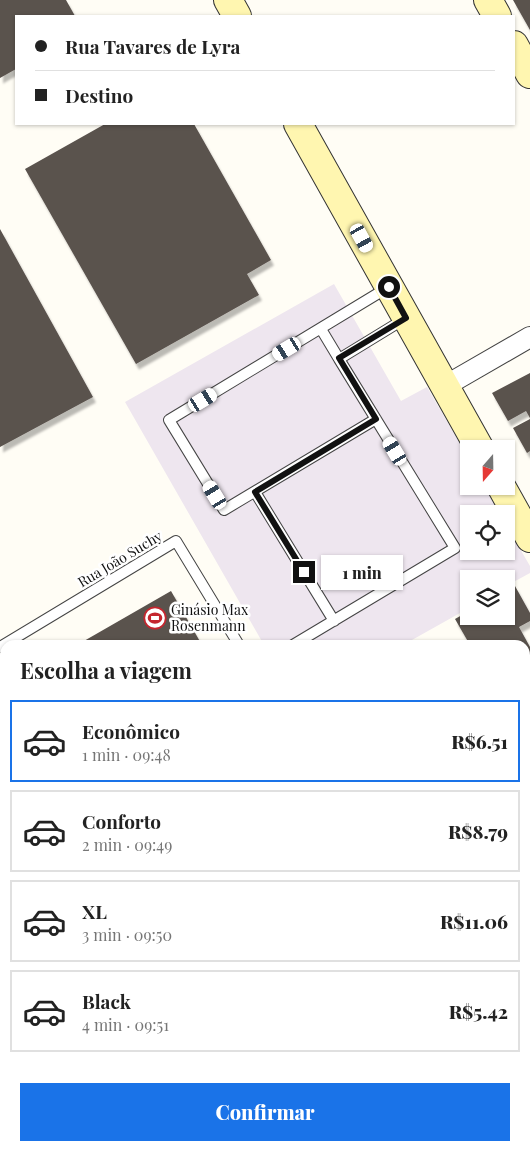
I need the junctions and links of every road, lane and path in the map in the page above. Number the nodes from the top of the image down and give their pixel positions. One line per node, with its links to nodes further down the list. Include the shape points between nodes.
1 (228, 0): 3 (main road)
2 (488, 0): 4 (main road)
3 (236, 15)
4 (497, 15)
5 (515, 47): 6 (main road)
6 (530, 74)
7 (299, 125): 8 (main road)
8 (389, 287): 9 (main road); 10 (lane)
9 (406, 318): 12 (lane); 13 (main road)
10 (321, 329): 12 (lane); 16 (lane, via 170,420 224,510)
11 (530, 337): 13 (street)
12 (339, 358): 14 (lane)
13 (445, 386): 15 (main road)
14 (376, 419): 16 (lane); 19 (lane, via 455,548)
15 (475, 440)
16 (255, 492): 19 (lane)
17 (506, 495): 18 (main road)
18 (530, 538)
19 (334, 621): 22 (lane)
20 (12, 640): 21 (lane, Rua João Suchy, via 176,541)
21 (236, 640)
22 (302, 640)

